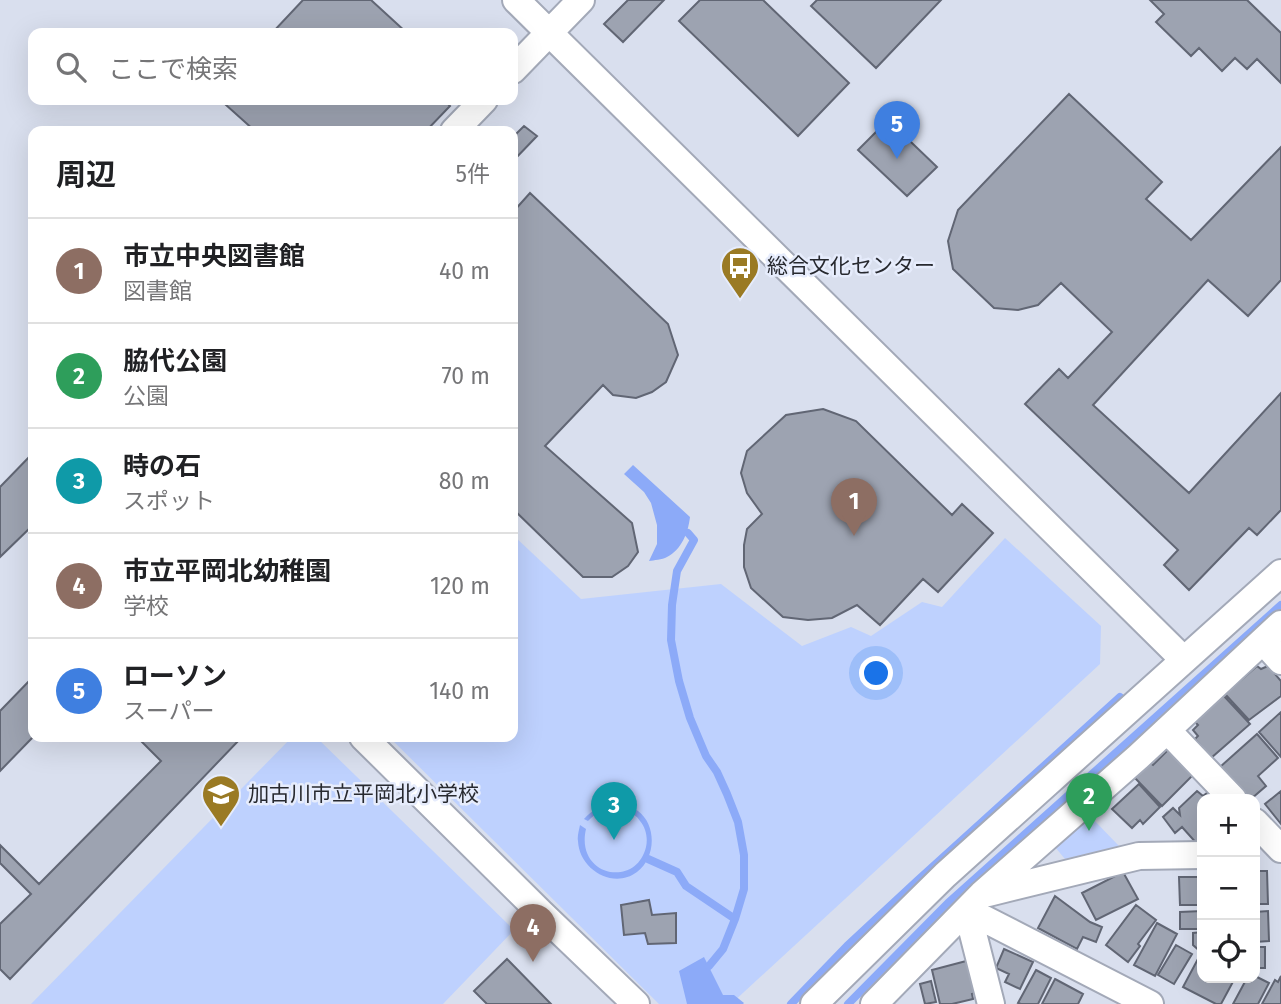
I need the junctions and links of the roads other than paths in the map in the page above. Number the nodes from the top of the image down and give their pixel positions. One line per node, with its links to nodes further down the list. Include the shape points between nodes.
1 (516, 0): 3 (street)
2 (581, 0): 3 (street)
3 (549, 32): 4 (street); 9 (street)
4 (518, 65)
5 (479, 105): 6 (street)
6 (459, 126)
7 (1281, 573): 9 (street)
8 (1272, 633): 10 (street); 11 (street)
9 (1184, 660): 18 (street)
10 (1281, 661)
11 (1167, 730): 13 (street); 18 (street)
12 (368, 742): 19 (street)
13 (1228, 794)
14 (1260, 828): 15 (street)
15 (1281, 851): 16 (street)
16 (1260, 853)
17 (1197, 855): 18 (street, via 1139,856)
18 (965, 893): 20 (street); 21 (street); 22 (street); 23 (street)
19 (636, 1004)
20 (814, 1004)
21 (874, 1004)
22 (991, 1004)
23 (1150, 1004)

